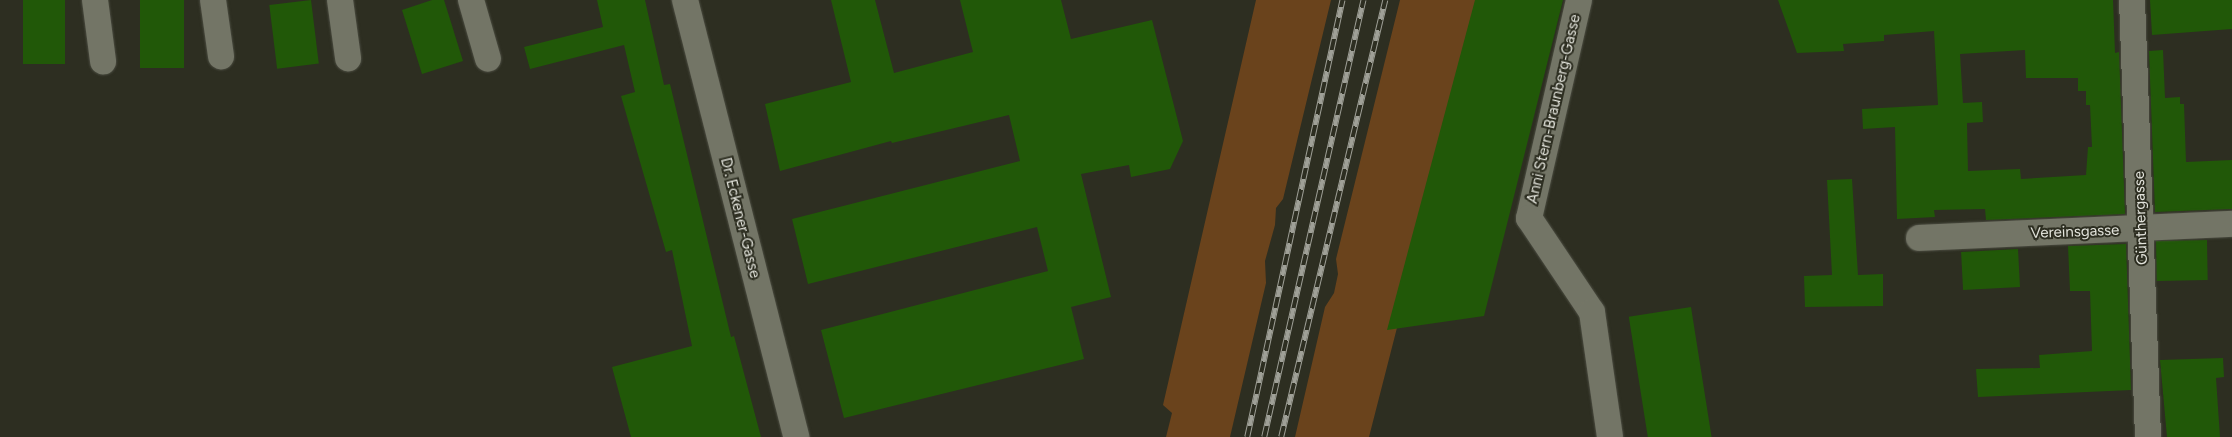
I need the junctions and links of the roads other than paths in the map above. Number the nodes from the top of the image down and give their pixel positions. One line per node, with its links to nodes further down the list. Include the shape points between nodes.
1 (95, 0): 11 (street)
2 (213, 0): 8 (street)
3 (340, 0): 9 (street)
4 (470, 0): 10 (street)
5 (685, 0): 15 (street, Dr. Eckener-Gasse)
6 (1579, 0): 16 (street, Anni Stern-Braunberg-Gasse, via 1528,218 1592,312)
7 (2132, 0): 13 (street, Günthergasse)
8 (221, 56)
9 (348, 58)
10 (488, 59)
11 (103, 61)
12 (2232, 224): 13 (street, Vereinsgasse)
13 (2142, 229): 14 (street, Vereinsgasse); 17 (street, Günthergasse)
14 (1919, 238)
15 (796, 437)
16 (1610, 437)
17 (2148, 437)

